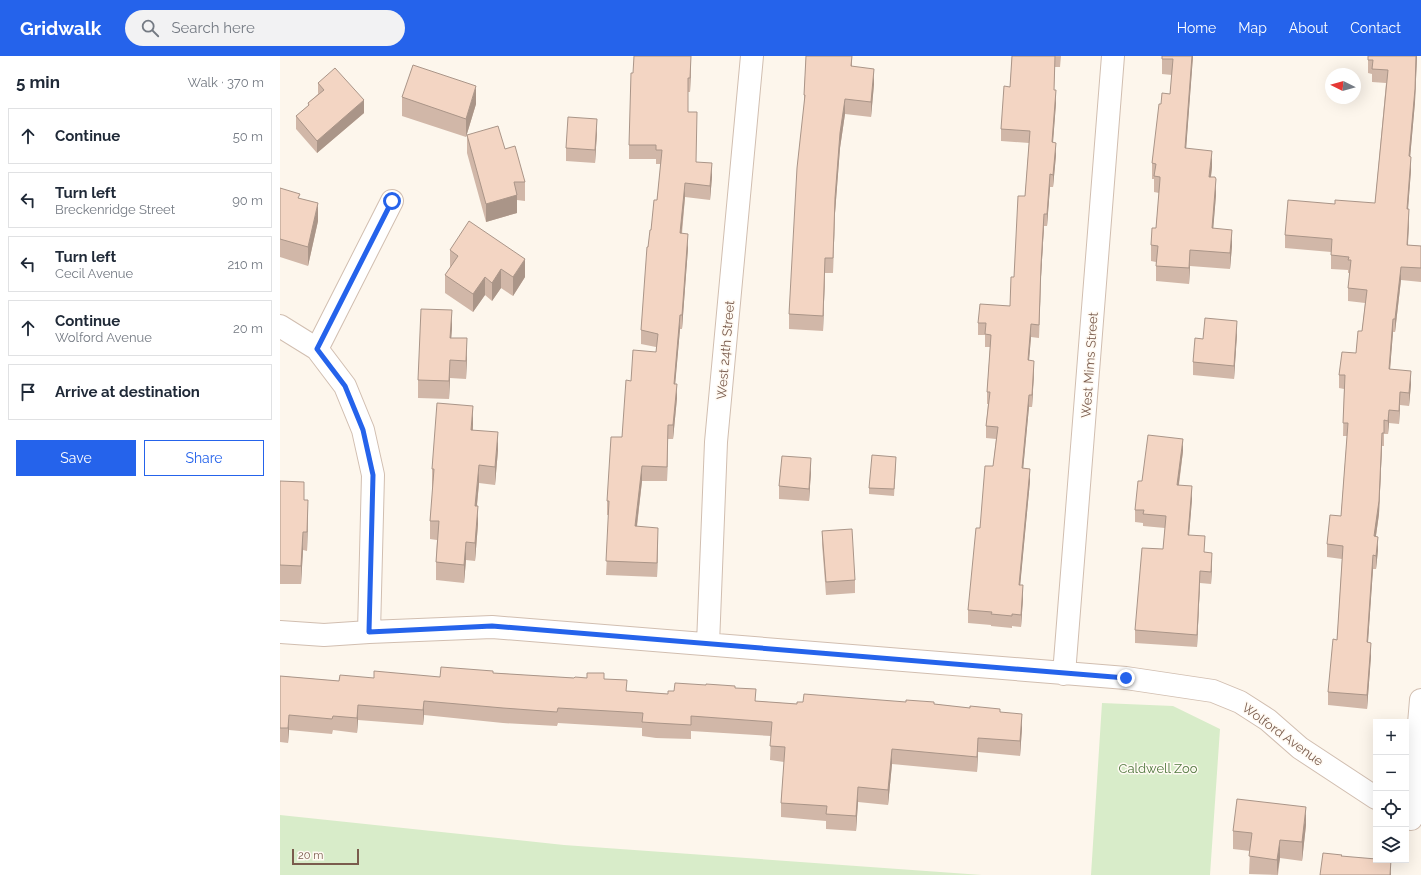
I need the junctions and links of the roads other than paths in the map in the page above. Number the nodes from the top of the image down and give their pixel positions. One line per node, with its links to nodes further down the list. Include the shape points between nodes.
1 (752, 56): 8 (street, West 24th Street, via 716,442)
2 (1113, 56): 9 (street, West Mims Street)
3 (392, 201): 5 (street)
4 (280, 326): 5 (street)
5 (317, 349): 7 (street, via 345,386 363,430 373,475)
6 (280, 632): 7 (street, Wolford Avenue, via 324,635)
7 (369, 632): 8 (street, Wolford Avenue, via 492,626)
8 (708, 644): 9 (street, Wolford Avenue)
9 (1064, 674): 11 (street, Wolford Avenue, via 1126,678 1213,691 1240,702 1268,720 1300,748)
10 (1421, 700): 12 (street)
11 (1373, 796)
12 (1413, 819)

